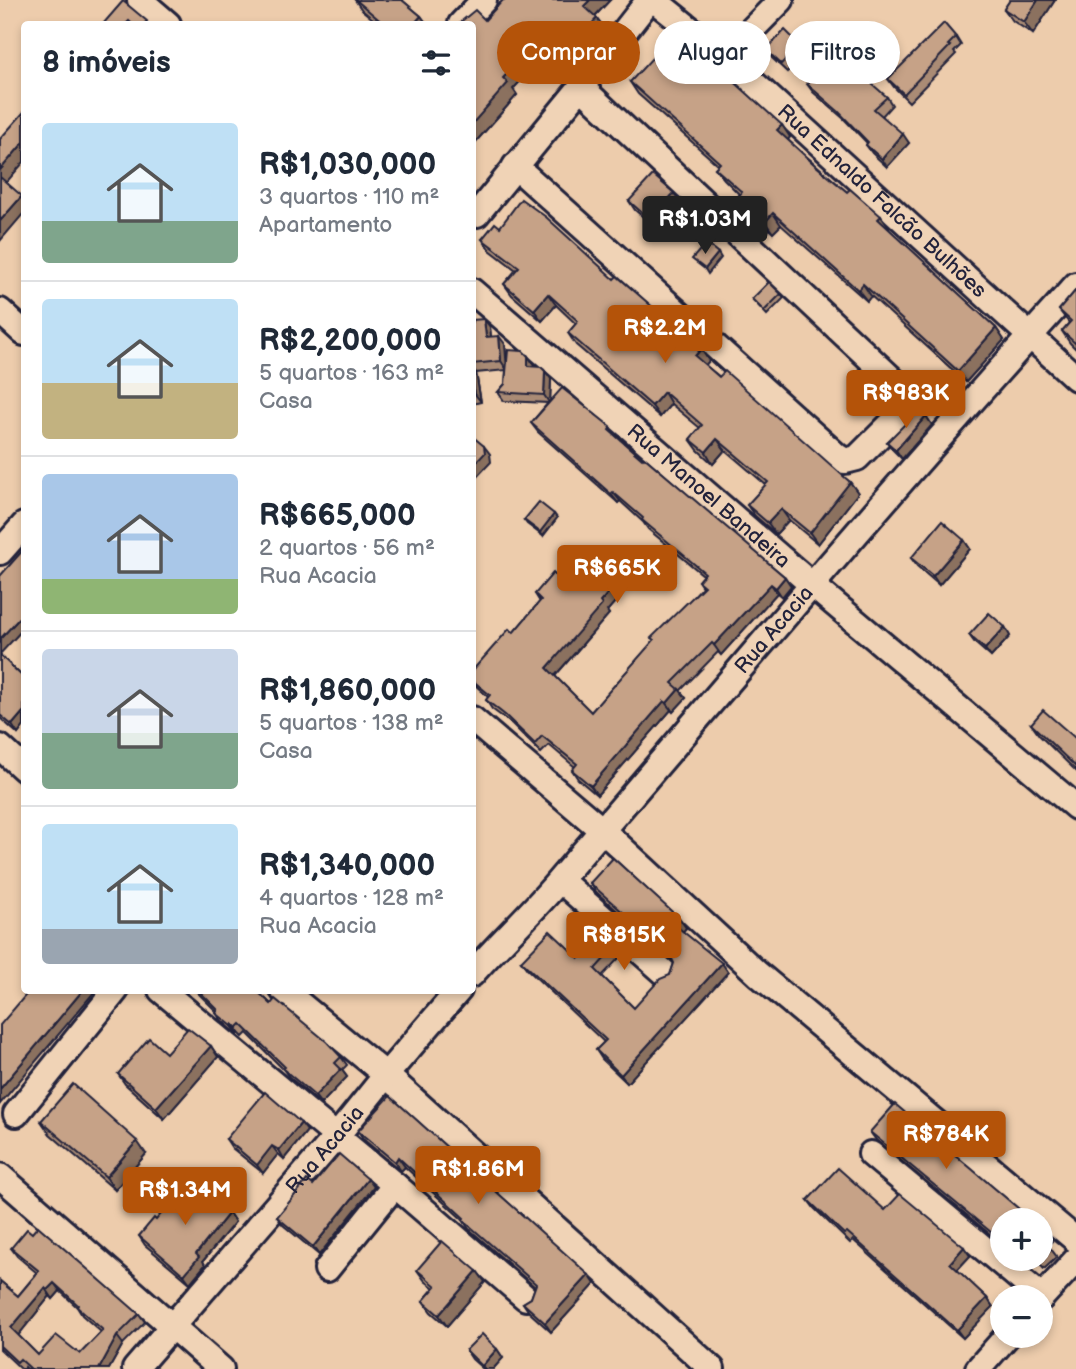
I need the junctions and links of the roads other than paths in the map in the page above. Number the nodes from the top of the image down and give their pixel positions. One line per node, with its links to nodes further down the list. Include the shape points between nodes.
1 (140, 0): 5 (street)
2 (484, 0): 6 (street)
3 (651, 0): 7 (street, Rua Ednaldo Falcão Bulhões); 10 (street)
4 (781, 0): 8 (street)
5 (164, 21)
6 (464, 21)
7 (678, 21)
8 (760, 21)
9 (753, 84): 17 (street, Rua Ednaldo Falcão Bulhões)
10 (581, 87): 11 (street); 11 (street, via 894,381 905,401 901,414 857,458 845,461 837,456)
11 (515, 166): 12 (street)
12 (477, 214)
13 (1076, 285): 17 (street, Rua Acacia)
14 (476, 294): 21 (street, Rua Manoel Bandeira)
15 (0, 311): 16 (street)
16 (21, 330)
17 (1029, 337): 18 (street, Rua Ednaldo Falcão Bulhões); 21 (street, Rua Acacia)
18 (1076, 379)
19 (21, 528): 20 (street)
20 (0, 552)
21 (811, 584): 25 (street, Rua Manoel Bandeira); 26 (street, Rua Acacia)
22 (476, 722): 26 (street)
23 (0, 747): 24 (street)
24 (21, 766)
25 (1076, 807)
26 (602, 830): 27 (street, Rua Acacia); 40 (street, via 758,974)
27 (560, 880): 28 (street, Rua Acacia); 29 (street)
28 (476, 969)
29 (666, 973)
30 (113, 994): 35 (street)
31 (166, 994): 36 (street)
32 (287, 994): 34 (street)
33 (456, 994): 34 (street, Rua Acacia)
34 (386, 1075): 36 (street, Rua Acacia); 50 (street)
35 (16, 1114)
36 (336, 1137): 39 (street); 46 (street, Rua Acacia)
37 (871, 1154): 43 (street)
38 (0, 1176): 46 (street)
39 (395, 1185): 42 (street); 45 (street)
40 (1076, 1240)
41 (1076, 1259): 44 (street)
42 (327, 1269)
43 (1027, 1285)
44 (1053, 1285)
45 (526, 1298)
46 (172, 1326): 48 (street, Rua Acacia); 49 (street)
47 (997, 1348): 51 (street)
48 (135, 1369)
49 (221, 1369)
50 (712, 1369)
51 (978, 1369)

